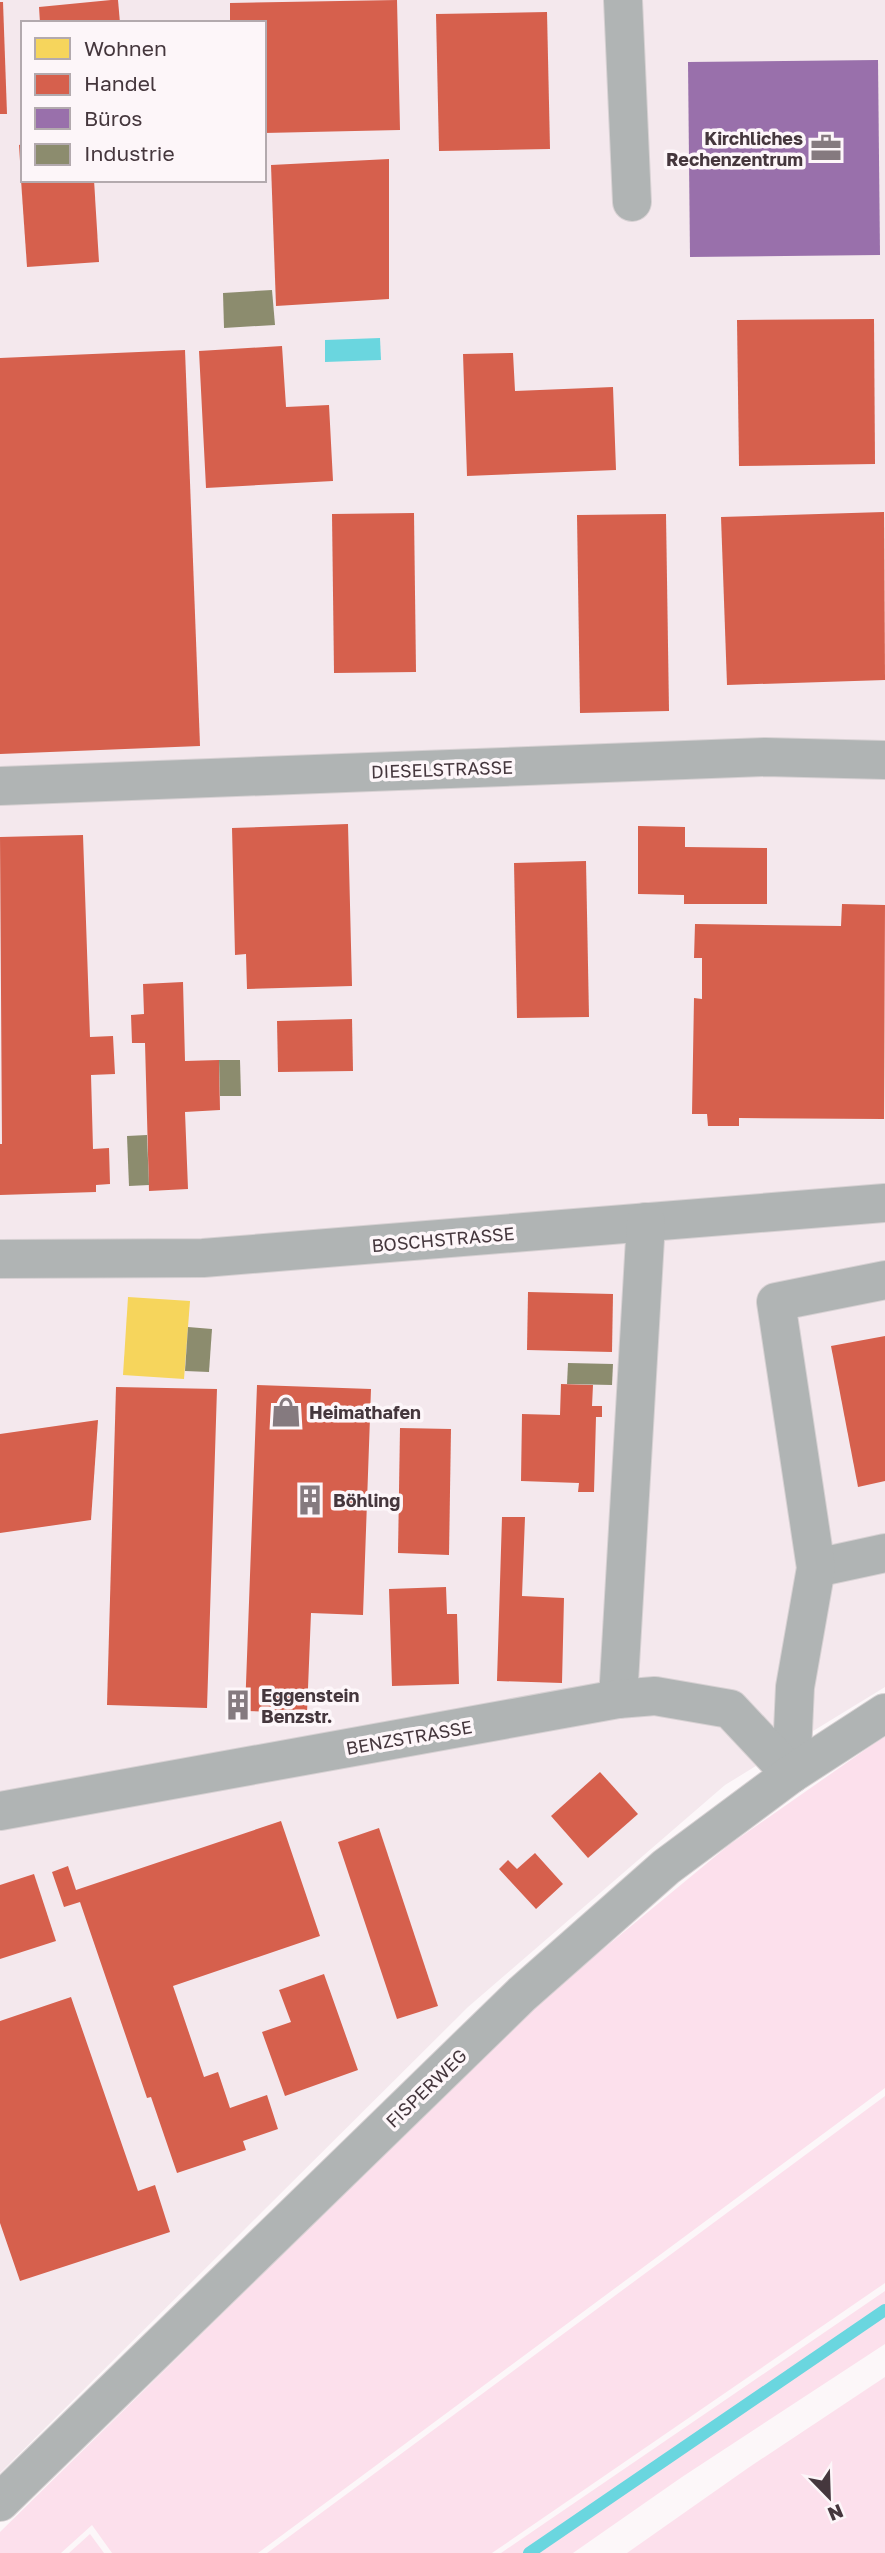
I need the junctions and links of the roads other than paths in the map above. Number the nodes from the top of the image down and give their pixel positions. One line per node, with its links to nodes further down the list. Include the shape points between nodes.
1 (623, 0): 2 (street)
2 (632, 202)
3 (885, 760): 4 (street, DIESELSTRASSE, via 765,757)
4 (0, 786)
5 (885, 1203): 6 (street, BOSCHSTRASSE)
6 (646, 1222): 7 (street, BOSCHSTRASSE, via 203,1258); 11 (street)
7 (0, 1259)
8 (885, 1280): 10 (street, via 776,1301)
9 (885, 1553): 10 (street)
10 (816, 1568): 13 (street, via 795,1687)
11 (618, 1699): 13 (street, BENZSTRASSE, via 655,1696 730,1709); 14 (street, BENZSTRASSE)
12 (885, 1713): 13 (street, FISPERWEG)
13 (791, 1774): 15 (street, FISPERWEG, via 666,1867 522,1994)
14 (0, 1811)
15 (0, 2502)

